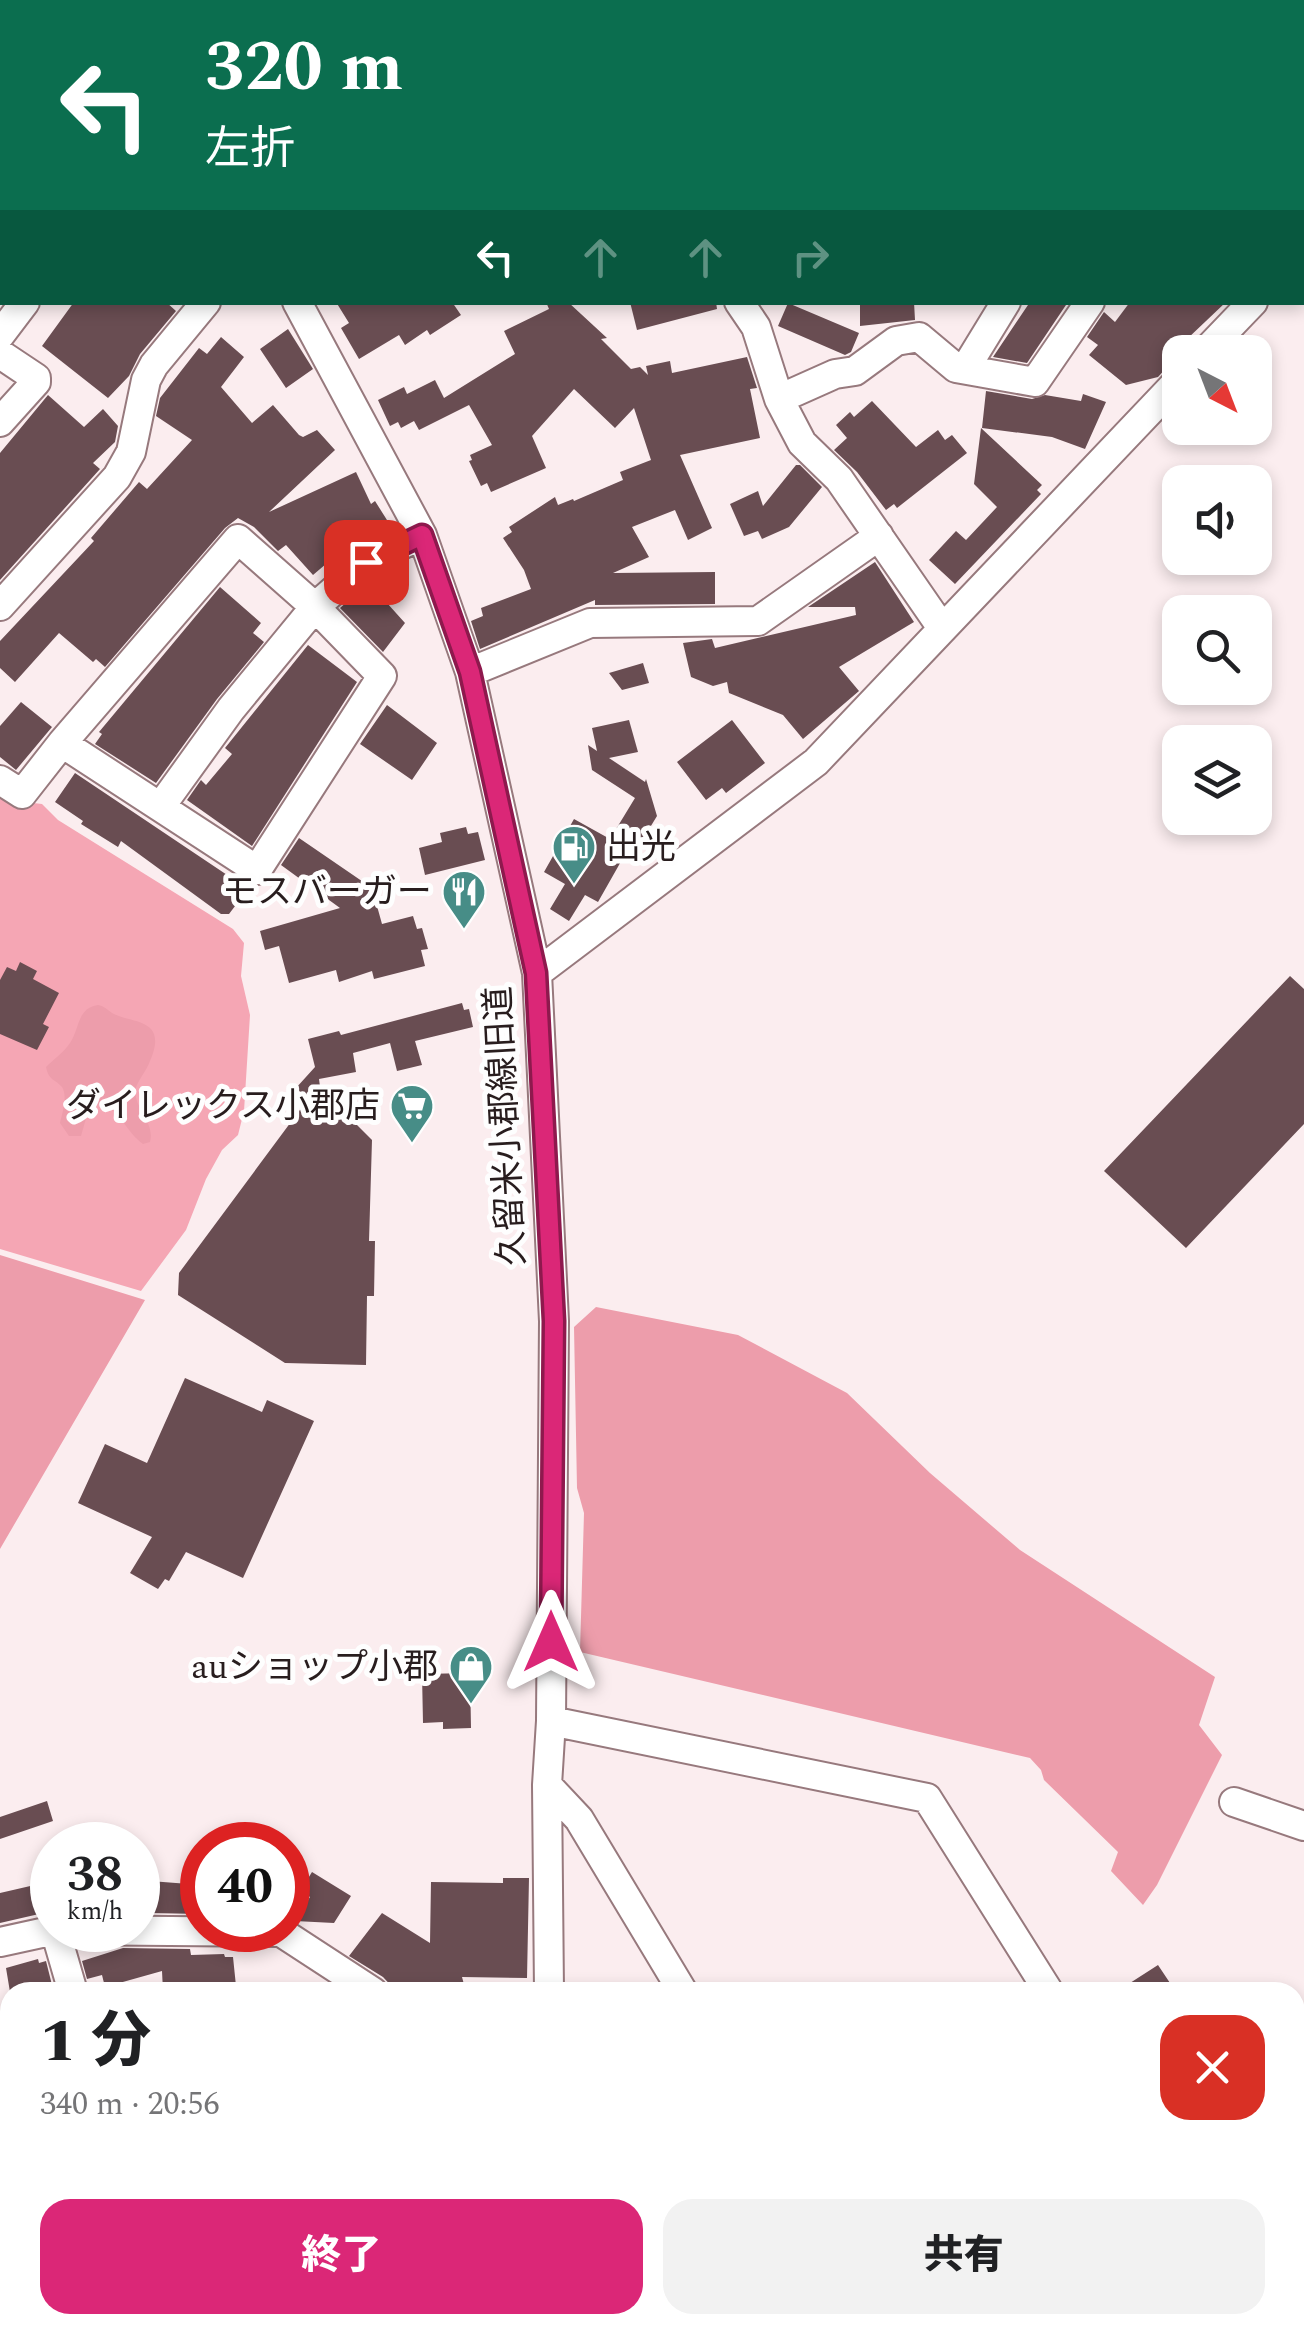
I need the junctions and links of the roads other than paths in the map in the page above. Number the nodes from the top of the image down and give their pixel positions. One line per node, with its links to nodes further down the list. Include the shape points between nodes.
1 (23, 305): 8 (street)
2 (204, 305): 17 (street, via 146,380 131,452 116,477)
3 (299, 305): 15 (street, 久留米小郡線旧道)
4 (741, 305): 13 (street, via 756,328)
5 (1004, 305): 11 (street)
6 (1088, 305): 11 (street, via 1035,382)
7 (1250, 305): 9 (street)
8 (0, 334)
9 (1221, 335)
10 (0, 354): 14 (street, via 36,378)
11 (965, 369): 13 (street, via 919,337 896,341 855,371)
12 (1162, 398): 19 (street)
13 (779, 399): 16 (street, via 802,443 840,480)
14 (0, 422)
15 (422, 535): 18 (street, via 366,562); 20 (street, 久留米小郡線旧道)
16 (879, 536): 19 (street); 20 (street, via 758,621 590,624)
17 (0, 606)
18 (315, 607): 21 (street, via 238,539); 23 (street); 23 (street, via 382,676 258,870)
19 (942, 628): 24 (street, via 816,762)
20 (470, 672): 24 (street, 久留米小郡線旧道)
21 (62, 743): 22 (street, via 22,794); 23 (street)
22 (0, 780)
23 (161, 806)
24 (536, 973): 25 (street, 久留米小郡線旧道, via 554,1321)
25 (551, 1721): 26 (street, 久留米小郡線旧道); 37 (street, via 927,1798)
26 (547, 1785): 35 (street, 久留米小郡線旧道); 36 (street, via 579,1819)
27 (1234, 1802): 28 (street)
28 (1304, 1826)
29 (160, 1931): 34 (street, via 281,1932)
30 (30, 1935): 31 (street)
31 (0, 1942)
32 (61, 1952): 33 (street)
33 (70, 1982)
34 (358, 1982)
35 (549, 1982)
36 (677, 1982)
37 (1043, 1982)

